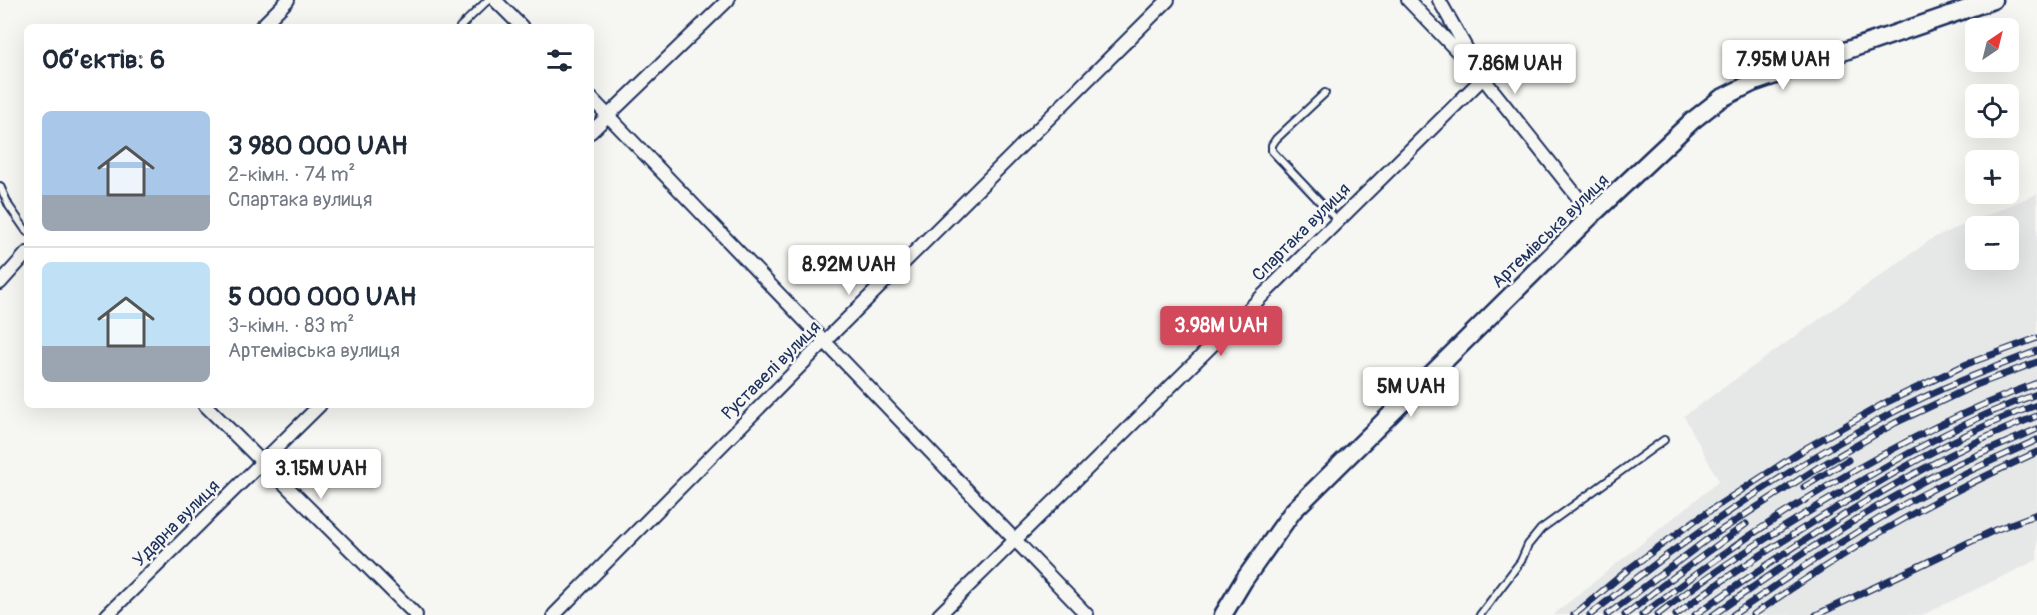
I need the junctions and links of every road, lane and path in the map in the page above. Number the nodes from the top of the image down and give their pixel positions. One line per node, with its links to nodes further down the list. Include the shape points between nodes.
1 (288, 0): 9 (street)
2 (488, 0): 10 (lane)
3 (495, 0): 11 (street)
4 (728, 0): 15 (street)
5 (1168, 0): 23 (street, Руставелі вулиця)
6 (1408, 0): 12 (street)
7 (1439, 0): 12 (street)
8 (1993, 0): 18 (main road, Артемівська вулиця, via 1752,83 1720,99)
9 (264, 24)
10 (463, 24)
11 (519, 24)
12 (1483, 78): 18 (street); 19 (street, Спартака вулиця)
13 (1325, 93): 19 (lane, via 1276,139 1272,151)
14 (594, 101): 15 (street)
15 (608, 115): 16 (street); 23 (street)
16 (594, 129)
17 (0, 186): 20 (lane)
18 (1592, 215): 34 (main road, Артемівська вулиця, via 1293,512)
19 (1338, 221): 28 (street, Спартака вулиця)
20 (24, 228)
21 (24, 256): 22 (street)
22 (0, 283)
23 (825, 341): 28 (street); 31 (street, Руставелі вулиця)
24 (209, 408): 27 (street)
25 (317, 408): 27 (street, Ударна вулиця)
26 (1664, 440): 35 (lane, via 1540,529)
27 (262, 463): 29 (street, Ударна вулиця); 30 (street)
28 (1016, 539): 32 (street, Спартака вулиця); 33 (street)
29 (107, 615)
30 (416, 615)
31 (554, 615)
32 (939, 615)
33 (1087, 615)
34 (1223, 615)
35 (1480, 615)

